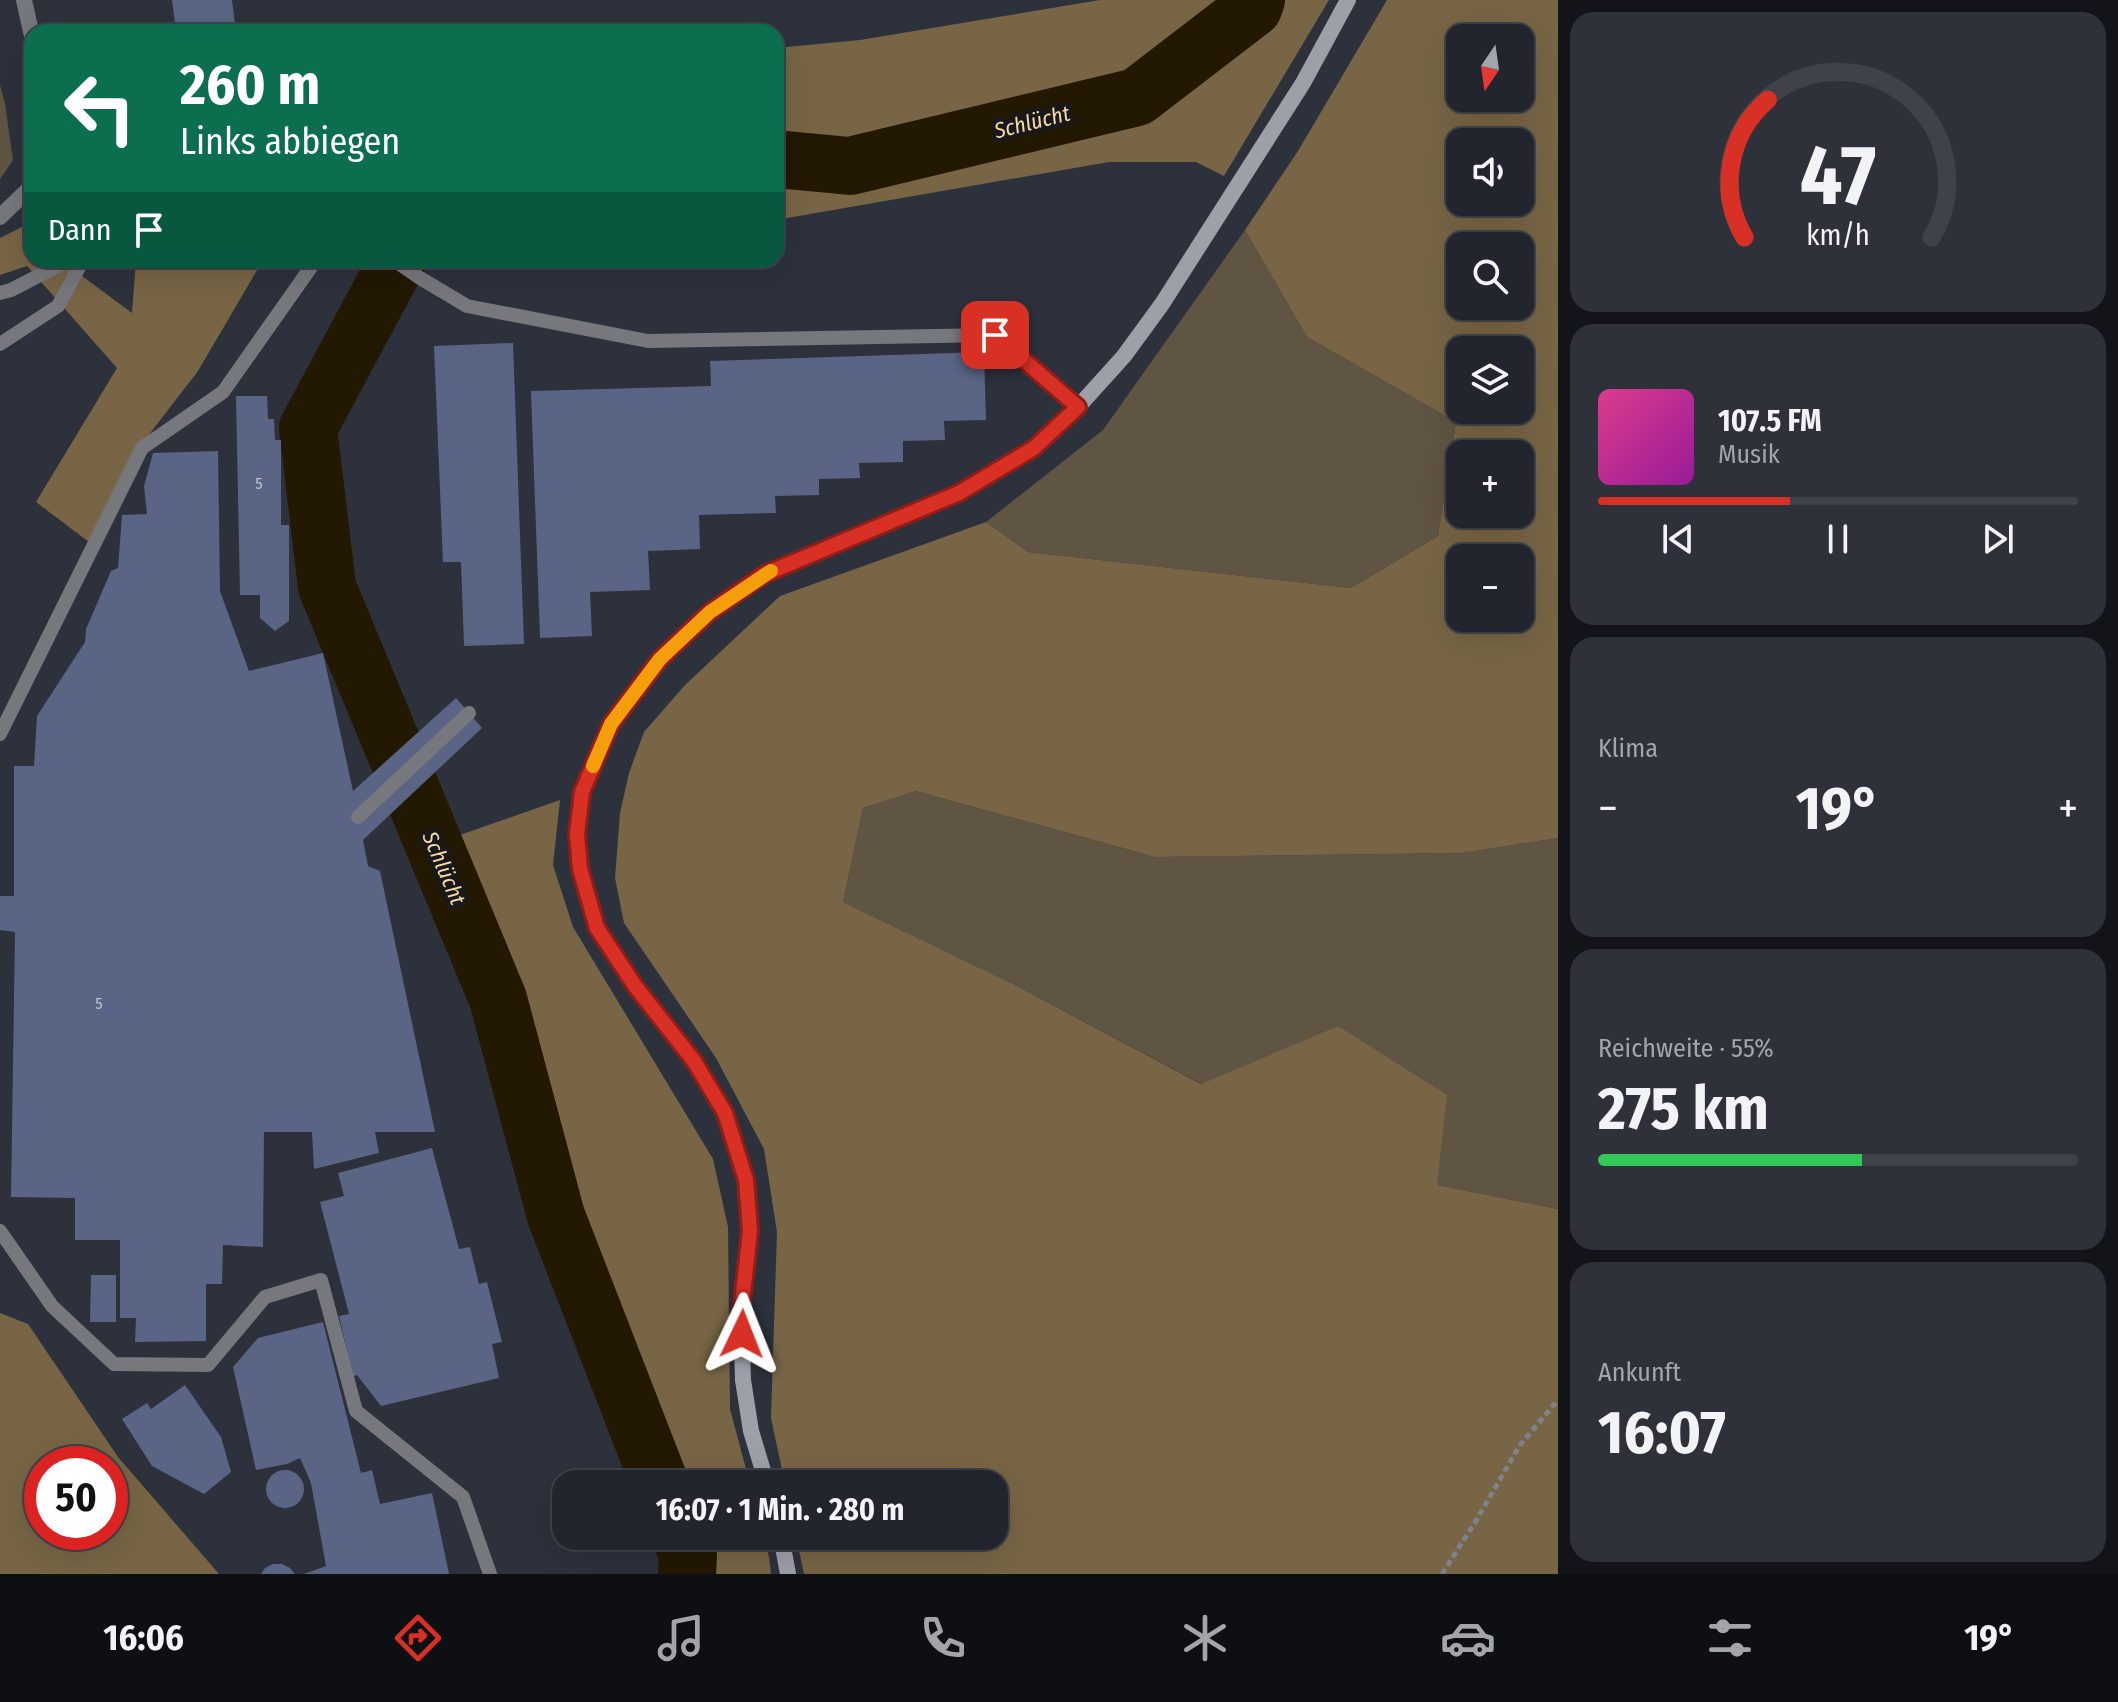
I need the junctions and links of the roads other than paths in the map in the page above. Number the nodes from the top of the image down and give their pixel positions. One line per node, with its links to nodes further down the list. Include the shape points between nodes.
1 (24, 0): 3 (street)
2 (1348, 0): 12 (main road, via 1303,83 1162,304)
3 (29, 24)
4 (24, 194): 5 (street)
5 (0, 217)
6 (54, 268): 10 (lane)
7 (79, 268): 11 (lane, via 58,306)
8 (310, 268): 14 (lane, via 223,392 142,448)
9 (406, 268): 12 (lane, via 467,306 648,341 995,335)
10 (0, 293)
11 (0, 344)
12 (1078, 407): 17 (main road, via 1034,448 959,493 765,574 710,612 660,659 611,724 582,792 580,869 597,928 694,1061 725,1113 746,1180 750,1231 741,1312 743,1380)
13 (469, 713): 15 (lane)
14 (0, 734)
15 (358, 817)
16 (0, 1231): 19 (lane, via 52,1306 114,1364 208,1365 265,1297 321,1280 356,1411 463,1497)
17 (763, 1470)
18 (784, 1550): 20 (main road)
19 (490, 1574)
20 (788, 1574)

